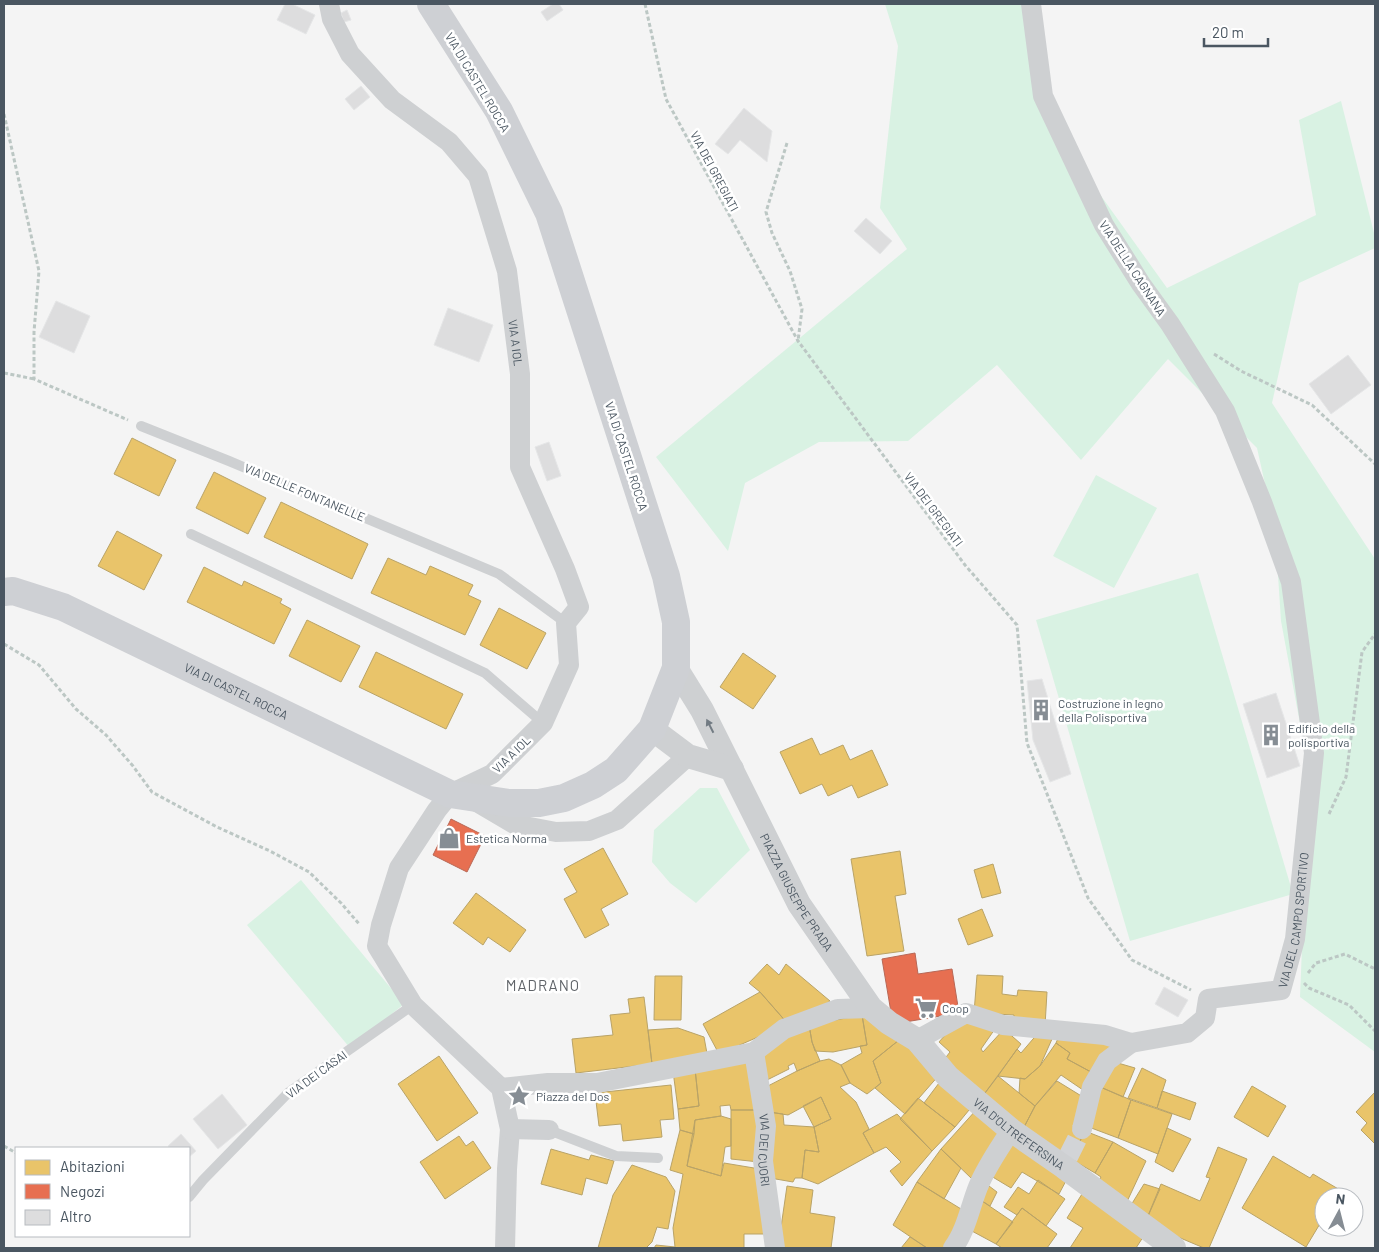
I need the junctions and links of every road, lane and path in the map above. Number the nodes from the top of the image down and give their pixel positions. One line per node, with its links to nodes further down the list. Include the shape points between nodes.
1 (329, 4): 15 (street, VIA A IOL, via 332,19 350,54 392,100 449,142 478,176 507,271 520,374 520,467 579,606)
2 (431, 4): 18 (main road, VIA DI CASTEL ROCCA, via 498,111 549,213 666,576 676,622)
3 (645, 4): 7 (path, VIA DEI GREGIATI, via 666,99)
4 (1031, 4): 21 (street, VIA DELLA CAGNANA, via 1043,96 1104,225 1225,411 1262,502 1291,582)
5 (4, 114): 10 (path, via 39,271)
6 (787, 143): 7 (path, via 766,212 802,309)
7 (798, 341): 30 (path, VIA DEI GREGIATI, via 965,565 1017,625 1027,743 1088,898 1132,960)
8 (1210, 350): 12 (path, via 1241,371 1312,405)
9 (4, 373): 10 (path)
10 (34, 379): 11 (path)
11 (141, 426): 15 (lane, VIA DELLE FONTANELLE, via 500,574)
12 (1375, 464)
13 (191, 534): 19 (lane, via 485,673)
14 (4, 592): 24 (main road, VIA DI CASTEL ROCCA, via 13,591 63,607)
15 (566, 623): 19 (street, VIA A IOL, via 569,664)
16 (1375, 634): 25 (path, via 1362,652 1346,777)
17 (4, 644): 26 (path, via 39,665 76,709 134,766 152,792 309,872)
18 (676, 668): 20 (main road, VIA DI CASTEL ROCCA); 23 (street, PIAZZA GIUSEPPE PRADA, one-way to 18)
19 (543, 723): 24 (street, VIA A IOL, via 492,774)
20 (652, 729): 22 (street); 24 (main road, VIA DI CASTEL ROCCA, via 616,770 564,798 539,803 509,803)
21 (1314, 753): 27 (street, VIA DEL CAMPO SPORTIVO, via 1295,939)
22 (688, 756): 23 (street); 24 (street, VIA DI CASTEL ROCCA, via 617,820 589,831 556,832 514,824)
23 (732, 769): 32 (street, PIAZZA GIUSEPPE PRADA, via 799,904)
24 (458, 795): 26 (street, via 437,810 399,868 381,924)
25 (1329, 816)
26 (378, 946): 31 (street)
27 (1288, 964): 29 (path); 30 (street, VIA DEL CAMPO SPORTIVO, via 1281,990)
28 (1375, 969): 29 (path, via 1345,954 1316,963)
29 (1301, 980): 33 (path, via 1309,988 1349,1005)
30 (1208, 999): 35 (street, via 1205,1018 1188,1034)
31 (413, 1005): 37 (street); 45 (lane, VIA DEI CASAI, via 289,1092)
32 (871, 1008): 34 (street, VIA D'OLTREFERSINA); 36 (street, via 838,1009 784,1029)
33 (1375, 1031)
34 (917, 1040): 35 (street, via 966,1013 1003,1025 1104,1035); 41 (street, VIA D'OLTREFERSINA, via 948,1077)
35 (1131, 1043): 39 (street, via 1106,1062 1092,1087)
36 (754, 1052): 37 (street, via 597,1083 548,1083); 47 (street, VIA DEI CUORI, via 766,1126 762,1162)
37 (501, 1088): 38 (street)
38 (510, 1129): 40 (street); 46 (street)
39 (1082, 1129)
40 (549, 1130): 44 (lane, via 616,1156)
41 (1011, 1130): 48 (street, via 987,1168); 49 (street, VIA D'OLTREFERSINA, via 1066,1162)
42 (4, 1146): 43 (path)
43 (15, 1152)
44 (658, 1158)
45 (190, 1197)
46 (505, 1248)
47 (775, 1248)
48 (953, 1248)
49 (1174, 1248)

